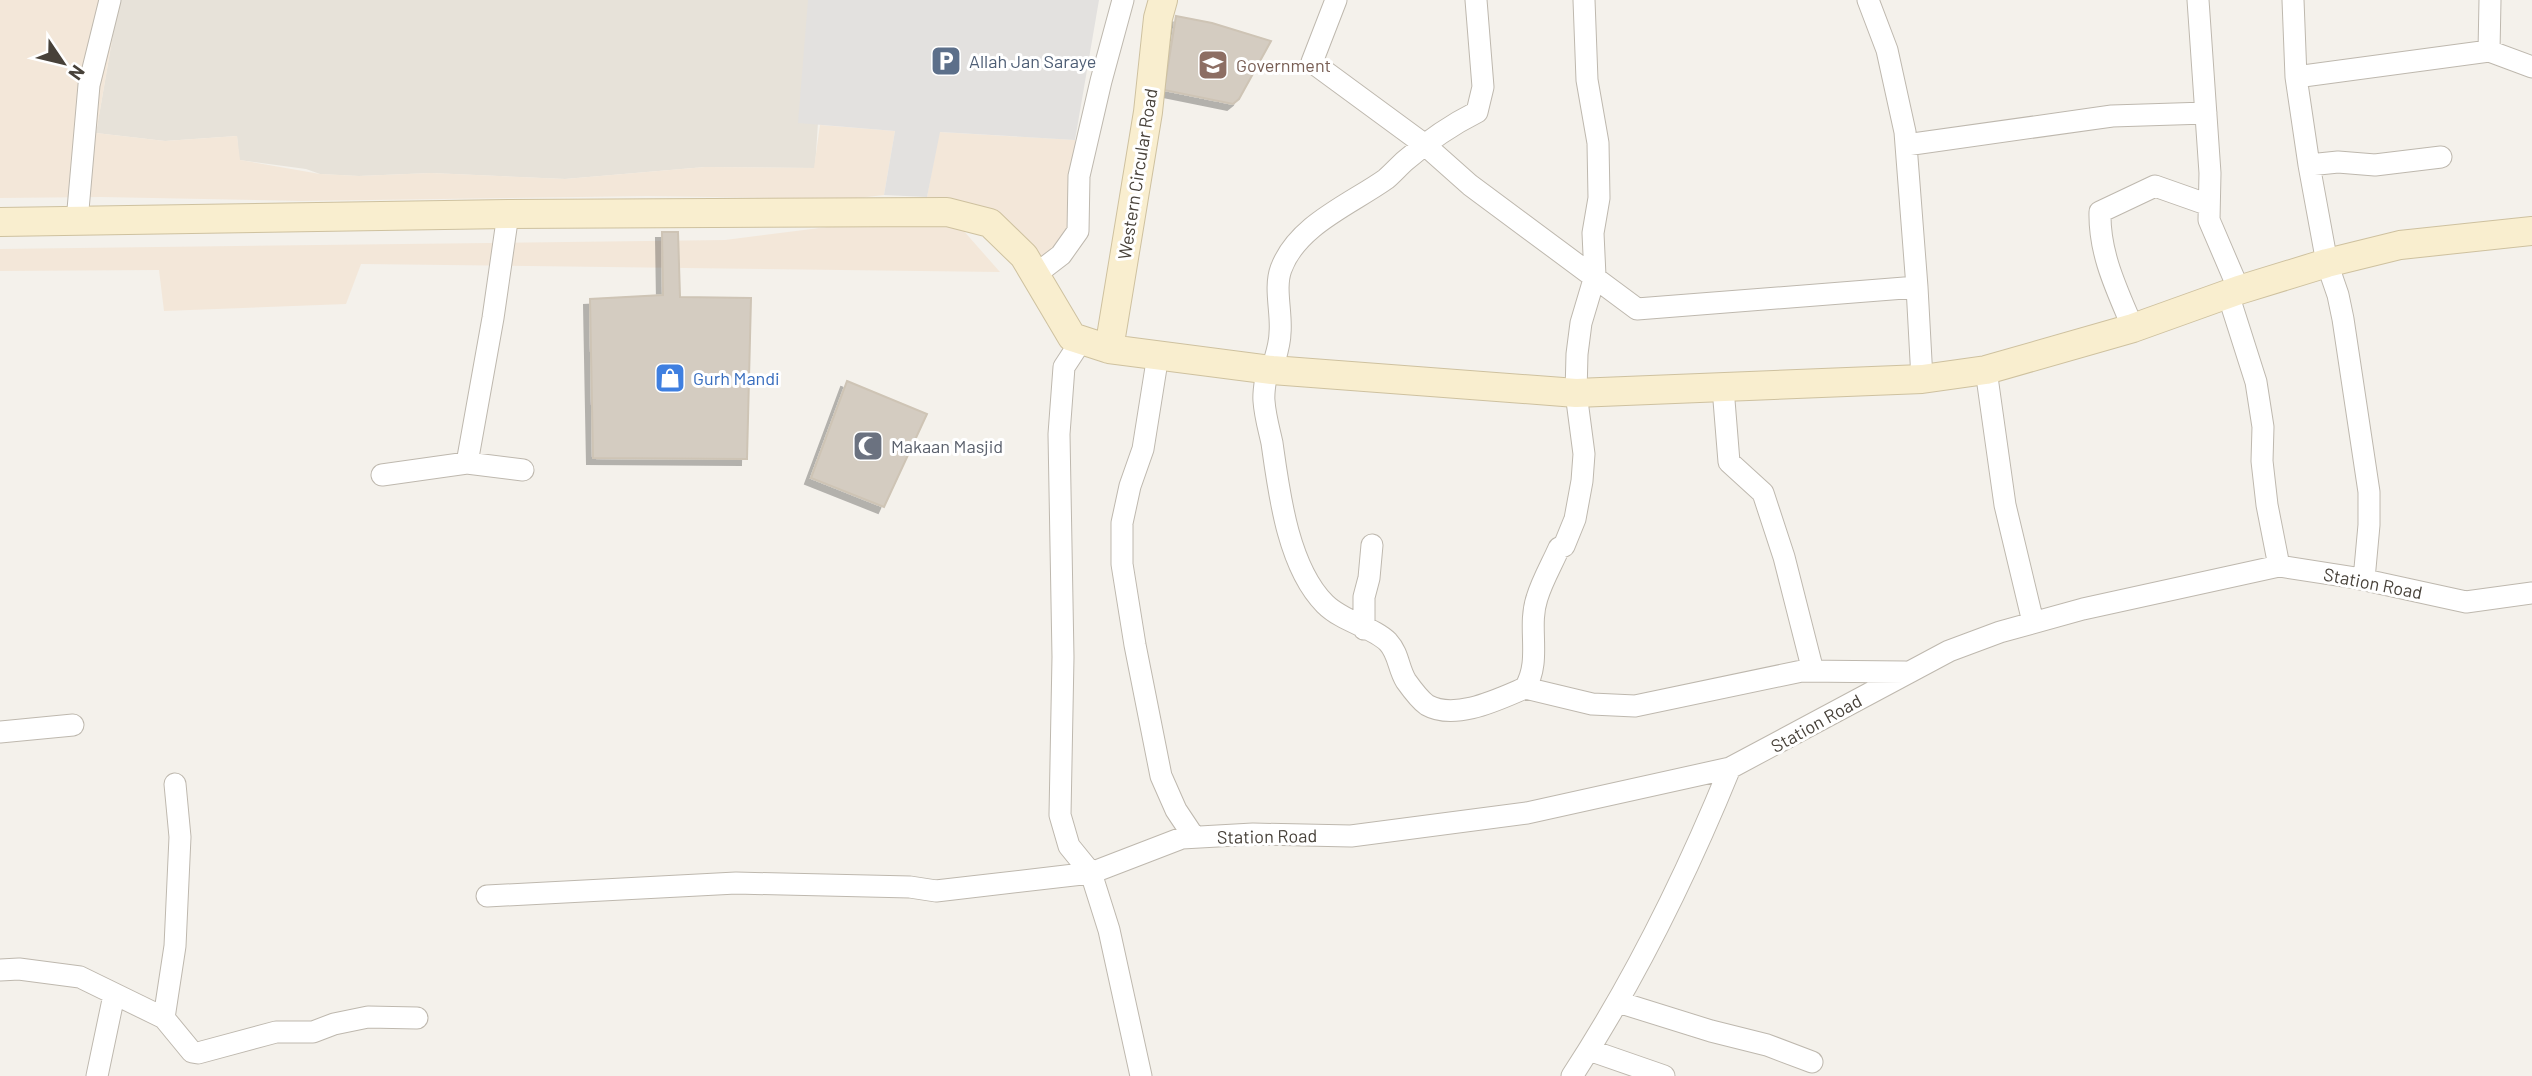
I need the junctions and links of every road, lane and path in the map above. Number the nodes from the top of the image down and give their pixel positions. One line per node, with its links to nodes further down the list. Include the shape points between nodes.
1 (110, 0): 21 (street, via 89,85)
2 (1123, 0): 25 (street, via 1079,176 1078,231 1061,254)
3 (1163, 0): 31 (main road, Western Circular Road)
4 (1336, 0): 15 (street, via 1312,62)
5 (1476, 0): 15 (street, via 1483,87 1477,112)
6 (1584, 0): 26 (street, via 1587,80 1598,143 1600,198 1592,233)
7 (1868, 0): 16 (street, via 1886,50)
8 (2198, 0): 14 (street)
9 (2293, 0): 13 (street)
10 (2490, 0): 11 (street)
11 (2489, 51): 12 (street); 13 (street)
12 (2532, 67)
13 (2296, 77): 18 (street)
14 (2206, 113): 16 (street, via 2112,116); 19 (street)
15 (1425, 145): 26 (street, via 1470,185); 33 (street, via 1389,177 1307,233 1290,252 1280,270 1280,335)
16 (1906, 145): 27 (street)
17 (2441, 157): 18 (street, via 2375,165)
18 (2309, 165): 24 (street)
19 (2209, 205): 28 (street, via 2209,220); 29 (street, via 2155,186 2100,212 2100,235 2110,273)
20 (508, 214): 21 (main road); 25 (main road, via 947,212 990,223 1024,256); 38 (street)
21 (77, 221): 22 (main road)
22 (0, 222)
23 (2532, 231): 24 (main road, via 2400,245)
24 (2327, 263): 28 (main road); 43 (street, via 2343,319 2369,492)
25 (1035, 275): 30 (main road, via 1072,337)
26 (1595, 276): 27 (street, via 1637,309); 37 (street, via 1581,323)
27 (1917, 287): 35 (street)
28 (2234, 292): 29 (main road); 42 (street, via 2256,382 2267,505)
29 (2133, 328): 34 (main road)
30 (1081, 341): 31 (main road); 55 (street, via 1064,367 1059,434 1060,815 1069,846)
31 (1109, 349): 32 (main road)
32 (1158, 355): 33 (main road); 54 (street, via 1143,449 1122,523 1122,564 1161,776)
33 (1270, 370): 37 (main road); 46 (street, via 1264,399 1267,423 1293,547 1326,606)
34 (1986, 370): 35 (main road); 45 (street, via 2005,505)
35 (1922, 379): 36 (main road)
36 (1723, 388): 37 (main road); 47 (street, via 1729,462 1763,493)
37 (1576, 393): 49 (street, via 1584,453 1578,502 1564,546 1536,598 1533,670)
38 (467, 463): 39 (street); 40 (street)
39 (523, 470)
40 (382, 475)
41 (1372, 545): 46 (street)
42 (2278, 566): 43 (street, Station Road); 45 (street, Station Road)
43 (2364, 579): 44 (street, Station Road, via 2466,602)
44 (2532, 593)
45 (2033, 622): 48 (street, Station Road, via 1949,651)
46 (1364, 629): 49 (street, via 1388,642 1407,682 1427,705 1455,710)
47 (1813, 671): 48 (street); 49 (street, via 1634,706 1592,704)
48 (1910, 672): 52 (street, Station Road)
49 (1525, 688)
50 (73, 725): 51 (street)
51 (0, 732)
52 (1730, 768): 54 (street, Station Road, via 1527,813 1351,835); 59 (street, via 1692,860)
53 (176, 783): 60 (street, via 180,837 175,946)
54 (1194, 837): 55 (street, Station Road)
55 (1091, 873): 56 (street, Station Road, via 936,891 736,883); 65 (street, via 1109,930)
56 (487, 896)
57 (0, 970): 58 (street, via 80,978)
58 (114, 995): 60 (street); 64 (street)
59 (1618, 1002): 62 (street); 63 (street)
60 (164, 1018): 61 (street, via 187,1048 198,1053 276,1032 313,1032 368,1017)
61 (417, 1018)
62 (1589, 1050): 66 (street); 67 (street)
63 (1812, 1062)
64 (97, 1076)
65 (1141, 1076)
66 (1572, 1076)
67 (1664, 1076)

